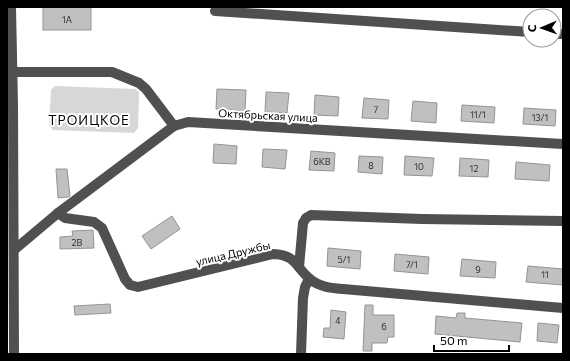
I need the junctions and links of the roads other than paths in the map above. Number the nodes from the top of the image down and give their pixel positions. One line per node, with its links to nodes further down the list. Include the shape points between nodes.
1 (11, 7): 4 (street)
2 (215, 12): 3 (street)
3 (522, 31)
4 (13, 72): 5 (street, via 112,72 139,83 146,89); 9 (street)
5 (174, 126): 6 (street, Октябрьская улица, via 188,122); 7 (street, Октябрьская улица)
6 (563, 144)
7 (58, 213): 9 (street, Октябрьская улица); 10 (street, улица Дружбы, via 65,218 94,222 102,228 125,279 138,287 273,254 292,259)
8 (563, 221): 10 (street, via 311,215 303,223)
9 (14, 250): 13 (street)
10 (299, 267): 11 (street, улица Дружбы)
11 (309, 279): 12 (street, улица Дружбы, via 325,287); 14 (street, via 302,298)
12 (563, 308)
13 (12, 348)
14 (301, 354)

